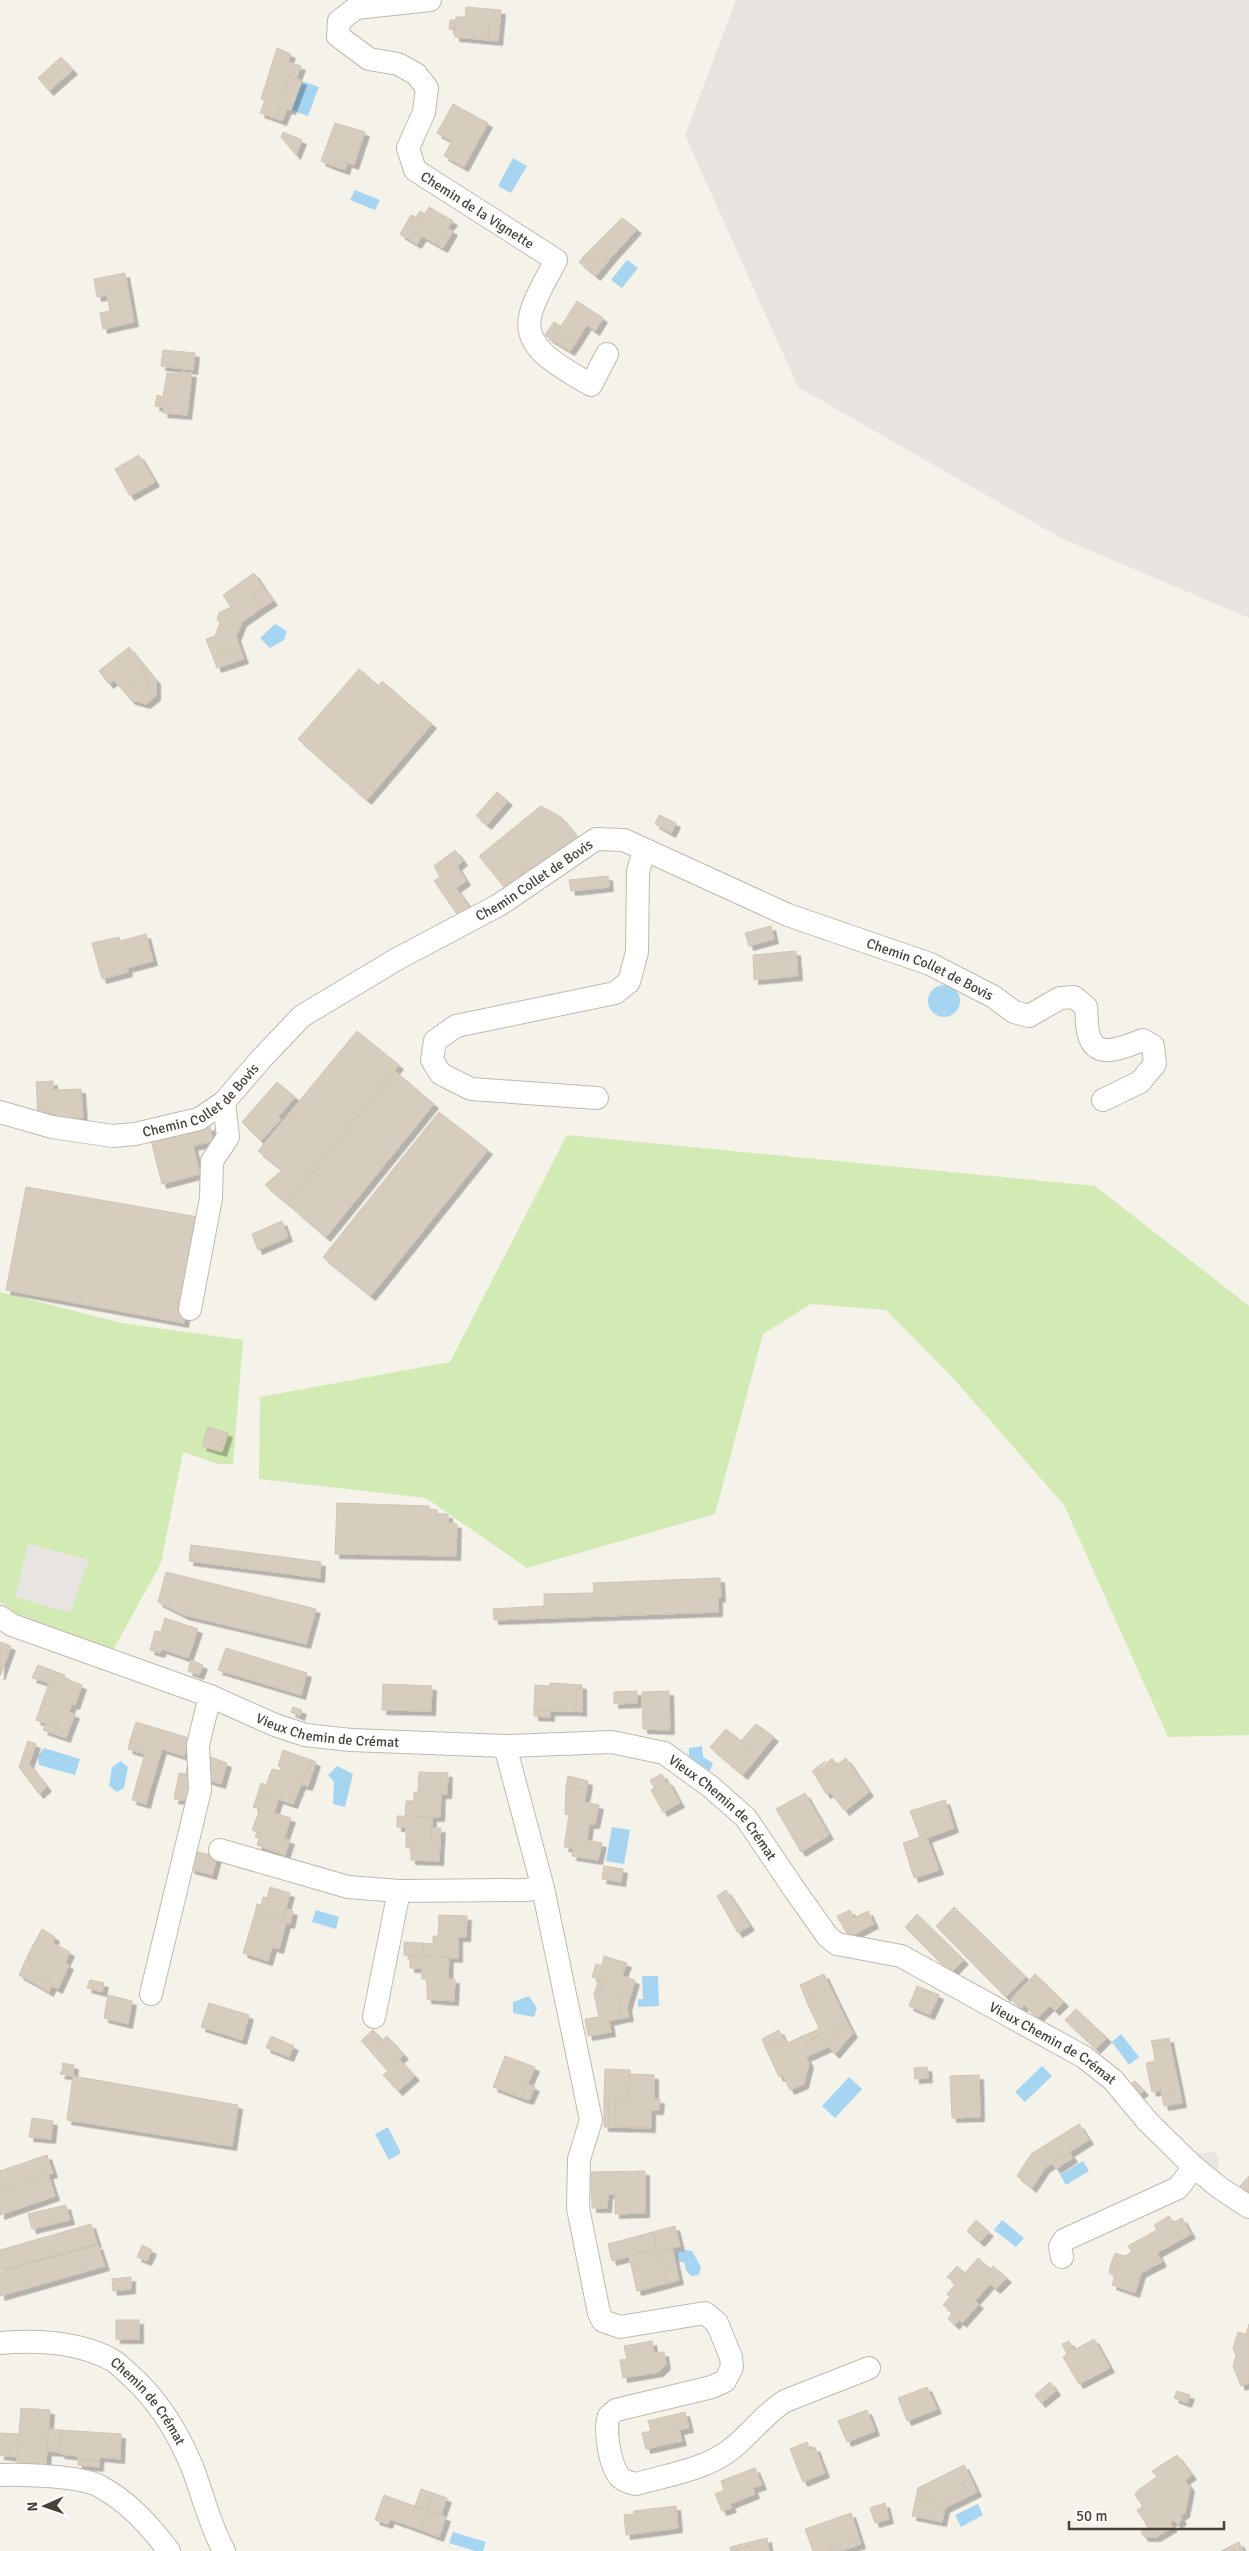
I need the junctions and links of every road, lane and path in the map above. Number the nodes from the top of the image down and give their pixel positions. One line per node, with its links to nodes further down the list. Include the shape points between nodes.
1 (430, 0): 2 (street, Chemin de la Vignette, via 356,8 339,21 338,36 369,59 398,64 416,74 427,88 424,112 408,148 416,170 556,260 530,317 530,333 546,356 591,384)
2 (607, 354)
3 (644, 850): 4 (street, via 638,872 637,952 629,982 616,993 456,1026 435,1041 432,1060 441,1074 471,1089); 5 (street, Chemin Collet de Bovis, via 788,915 930,964 994,997 1014,1012 1029,1016 1060,998 1074,997 1086,1007 1090,1039 1100,1049 1112,1051 1143,1040 1152,1046 1155,1064 1140,1082); 6 (street, Chemin Collet de Bovis, via 624,840 596,838 499,905 397,959 302,1016)
4 (597, 1098)
5 (1102, 1100)
6 (224, 1102): 7 (street, Chemin Collet de Bovis, via 199,1119 113,1136 52,1127); 8 (street, via 228,1137 212,1161 211,1198)
7 (0, 1112)
8 (190, 1309)
9 (0, 1617): 10 (street, Vieux Chemin de Crémat, via 12,1625)
10 (210, 1696): 11 (street, Vieux Chemin de Crémat, via 305,1735); 15 (street, via 198,1745 200,1790)
11 (505, 1746): 13 (street); 17 (street, Vieux Chemin de Crémat, via 612,1742 664,1753 711,1787 746,1818 828,1937 837,1944 901,1956 1084,2057 1113,2080 1148,2122)
12 (220, 1850): 14 (street, via 341,1886)
13 (543, 1888): 14 (street); 21 (street, via 591,2120 579,2159 578,2208 599,2314 603,2321 620,2327 705,2313 717,2323 731,2357 732,2366 725,2381 616,2410 609,2416 607,2433 614,2468 620,2477 636,2484 711,2461 730,2450 785,2401)
14 (400, 1891): 16 (street)
15 (151, 1994)
16 (374, 2017)
17 (1194, 2168): 18 (street, Vieux Chemin de Crémat); 19 (street, via 1178,2188 1064,2240 1060,2247)
18 (1249, 2207)
19 (1062, 2257)
20 (0, 2342): 24 (street, Chemin de Crémat, via 49,2343 87,2350 114,2360 147,2390 172,2424)
21 (869, 2368)
22 (0, 2475): 23 (street, via 70,2479 98,2486 145,2520)
23 (170, 2551)
24 (224, 2551)

